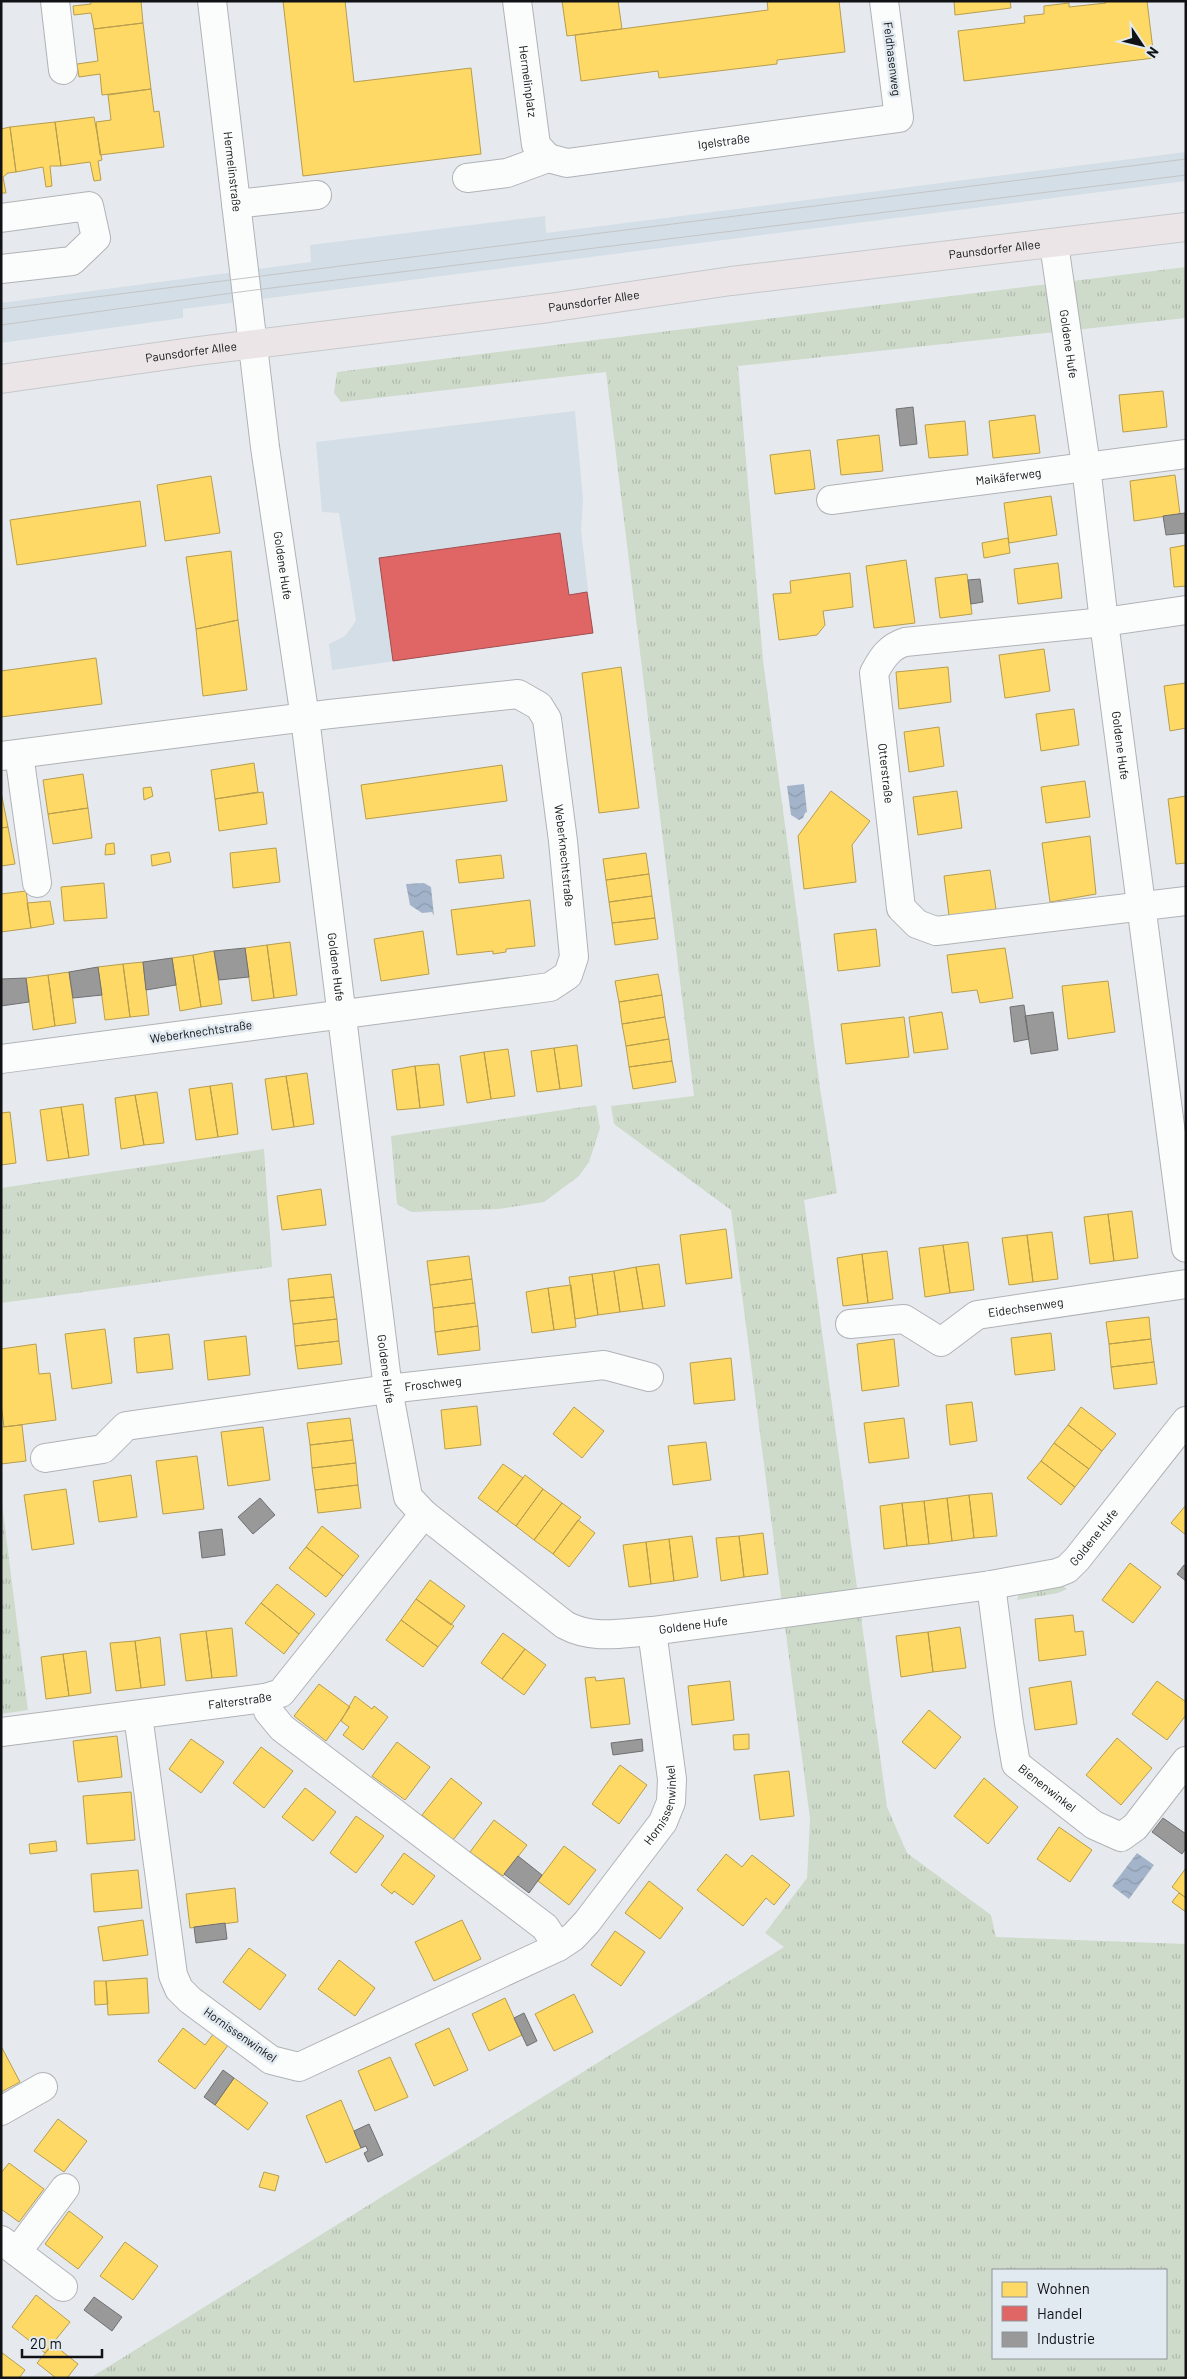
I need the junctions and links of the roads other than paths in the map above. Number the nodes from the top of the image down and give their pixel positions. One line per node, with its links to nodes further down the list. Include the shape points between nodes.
1 (55, 1): 5 (street)
2 (212, 1): 10 (street, Hermelinstraße)
3 (517, 1): 7 (street, Hermelinplatz, via 536,145)
4 (884, 1): 6 (street, Feldhasenweg)
5 (64, 70)
6 (899, 118): 7 (street, Igelstraße, via 567,163)
7 (548, 158): 8 (street, via 507,173)
8 (467, 178)
9 (317, 195): 10 (street)
10 (236, 204): 15 (street, Hermelinstraße)
11 (1, 218): 14 (street, via 89,206 96,238 72,261)
12 (1186, 227): 13 (main road, Paunsdorfer Allee)
13 (1054, 244): 15 (main road, Paunsdorfer Allee, via 731,281 549,308); 18 (street, Goldene Hufe)
14 (1, 269)
15 (254, 344): 16 (main road, Paunsdorfer Allee); 22 (street, Goldene Hufe, via 265,447)
16 (1, 380)
17 (1186, 454): 18 (street, Maikäferweg)
18 (1086, 466): 19 (street, Maikäferweg); 21 (street, Goldene Hufe)
19 (831, 500)
20 (1186, 610): 21 (street, Otterstraße)
21 (1104, 622): 26 (street, Goldene Hufe); 26 (street, Otterstraße, via 905,642 894,645 887,652 874,673 901,908 917,924 936,931)
22 (305, 718): 23 (street, Weberknechtstraße); 27 (street, Goldene Hufe); 27 (street, Weberknechtstraße, via 518,694 528,698 539,706 547,720 563,841 574,957 568,975 550,987)
23 (10, 755): 24 (street)
24 (37, 883)
25 (1186, 902): 26 (street, Otterstraße)
26 (1141, 906): 29 (street, Goldene Hufe)
27 (343, 1014): 28 (street, Weberknechtstraße); 33 (street, Goldene Hufe)
28 (1, 1059)
29 (1186, 1248)
30 (1186, 1284): 31 (street, Eidechsenweg, via 977,1315 941,1342 904,1319)
31 (850, 1324)
32 (649, 1377): 33 (street, Froschweg, via 604,1365)
33 (388, 1390): 35 (street, Froschweg, via 126,1426 103,1449); 36 (street, Goldene Hufe, via 408,1497)
34 (1186, 1421): 37 (street, Goldene Hufe, via 1067,1569)
35 (45, 1458)
36 (424, 1514): 38 (street, Goldene Hufe, via 565,1625 596,1636); 39 (street, Falterstraße, via 281,1693)
37 (991, 1584): 38 (street, Goldene Hufe); 42 (street, Bienenwinkel, via 1016,1764 1094,1825 1121,1837 1135,1827)
38 (652, 1630): 43 (street, Hornissenwinkel, via 672,1779 671,1802 663,1822 587,1922)
39 (265, 1698): 40 (street, Falterstraße); 43 (street, via 268,1711 282,1728 545,1927)
40 (138, 1715): 41 (street, Falterstraße); 43 (street, Hornissenwinkel, via 173,1975 179,1989 190,2000 271,2060 299,2067)
41 (1, 1732)
42 (1186, 1761)
43 (558, 1947)
44 (43, 2087): 45 (street)
45 (1, 2111)
46 (65, 2188): 47 (street)
47 (9, 2246): 48 (street)
48 (62, 2287)

